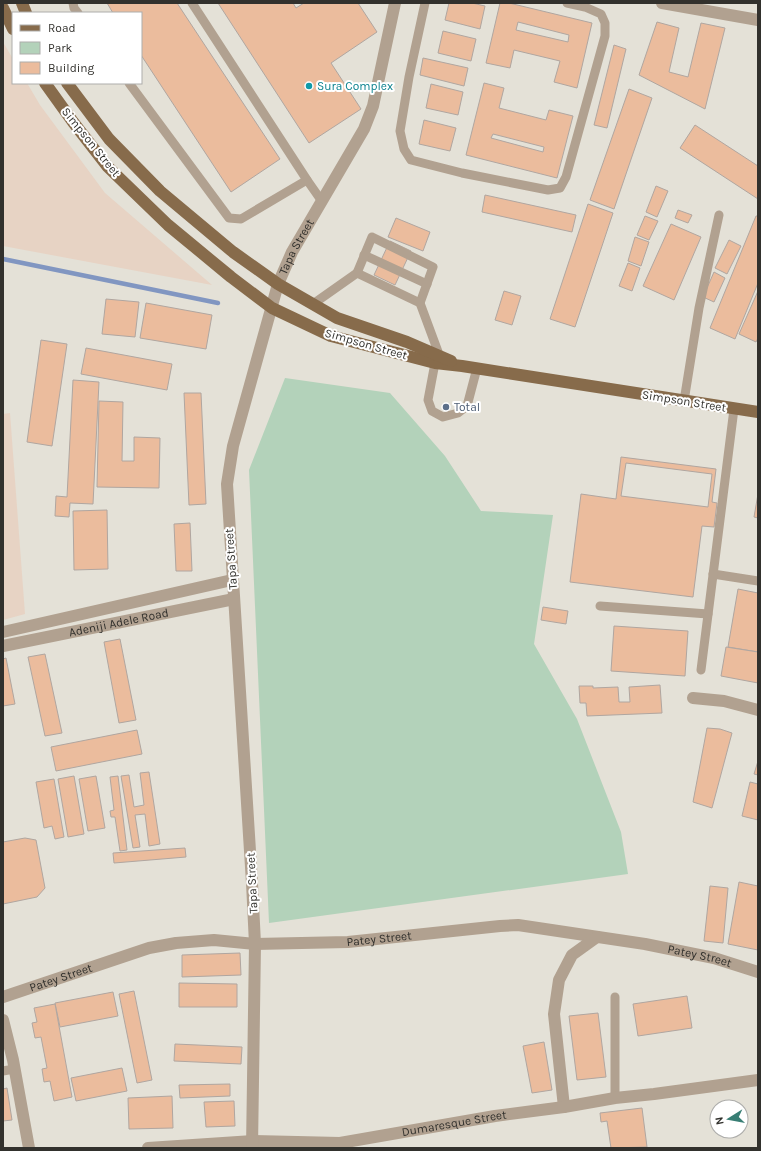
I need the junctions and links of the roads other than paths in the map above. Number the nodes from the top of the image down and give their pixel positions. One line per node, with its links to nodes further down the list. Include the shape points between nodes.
1 (73, 3): 8 (lane)
2 (192, 3): 14 (lane)
3 (395, 3): 15 (street, Tapa Street, via 373,106 364,129)
4 (425, 3): 5 (lane, via 400,131 404,149 411,160 548,190 560,188 566,177 605,36 605,24 601,14)
5 (568, 3)
6 (662, 3): 9 (street)
7 (3, 8): 10 (main road)
8 (77, 12)
9 (758, 20)
10 (12, 27)
11 (46, 84): 23 (main road, Simpson Street, via 108,167 168,225)
12 (68, 84): 19 (main road, via 109,139 160,191 233,252)
13 (130, 84): 14 (lane, via 228,218 241,219)
14 (307, 180): 15 (lane)
15 (321, 200): 19 (street, Tapa Street, via 292,252)
16 (719, 216): 26 (lane, via 699,308)
17 (364, 255): 18 (lane); 20 (lane); 20 (lane, via 372,237 433,267)
18 (357, 273): 21 (lane); 22 (lane)
19 (278, 284): 22 (main road); 23 (street, Tapa Street)
20 (427, 284): 21 (lane)
21 (420, 303): 24 (lane)
22 (313, 304): 24 (main road, via 337,318 407,342)
23 (272, 308): 24 (main road, Simpson Street, via 331,336); 30 (street, Tapa Street, via 233,446 226,484)
24 (438, 360): 25 (main road, Simpson Street); 25 (lane, via 428,400 432,411 443,417 458,413 467,406)
25 (477, 368): 26 (main road, Simpson Street)
26 (684, 401): 27 (main road, Simpson Street)
27 (734, 409): 28 (main road, Simpson Street); 29 (lane)
28 (758, 412)
29 (713, 574): 31 (lane); 34 (lane)
30 (232, 580): 32 (street, Tapa Street); 35 (street, Adeniji Adele Road)
31 (758, 581)
32 (234, 599): 36 (street, Adeniji Adele Road); 41 (street, Tapa Street)
33 (600, 606): 34 (lane)
34 (708, 614): 37 (lane)
35 (3, 632)
36 (3, 646)
37 (701, 670)
38 (693, 698): 39 (street, via 724,701)
39 (758, 710)
40 (597, 937): 41 (street, Patey Street, via 518,925 348,942); 42 (street, Patey Street, via 714,958); 49 (street, via 572,955 559,980 554,1014)
41 (255, 944): 43 (street, Patey Street, via 214,940 149,948); 50 (street, Tapa Street)
42 (758, 972)
43 (3, 997)
44 (615, 997): 48 (lane)
45 (3, 1020): 46 (street)
46 (9, 1070): 52 (street)
47 (758, 1080): 48 (street, Dumaresque Street)
48 (615, 1098): 49 (street, Dumaresque Street)
49 (564, 1107): 51 (street, Dumaresque Street, via 495,1116)
50 (252, 1145): 51 (street, Dumaresque Street); 53 (street, Dumaresque Street)
51 (340, 1145)
52 (29, 1148)
53 (148, 1148)

